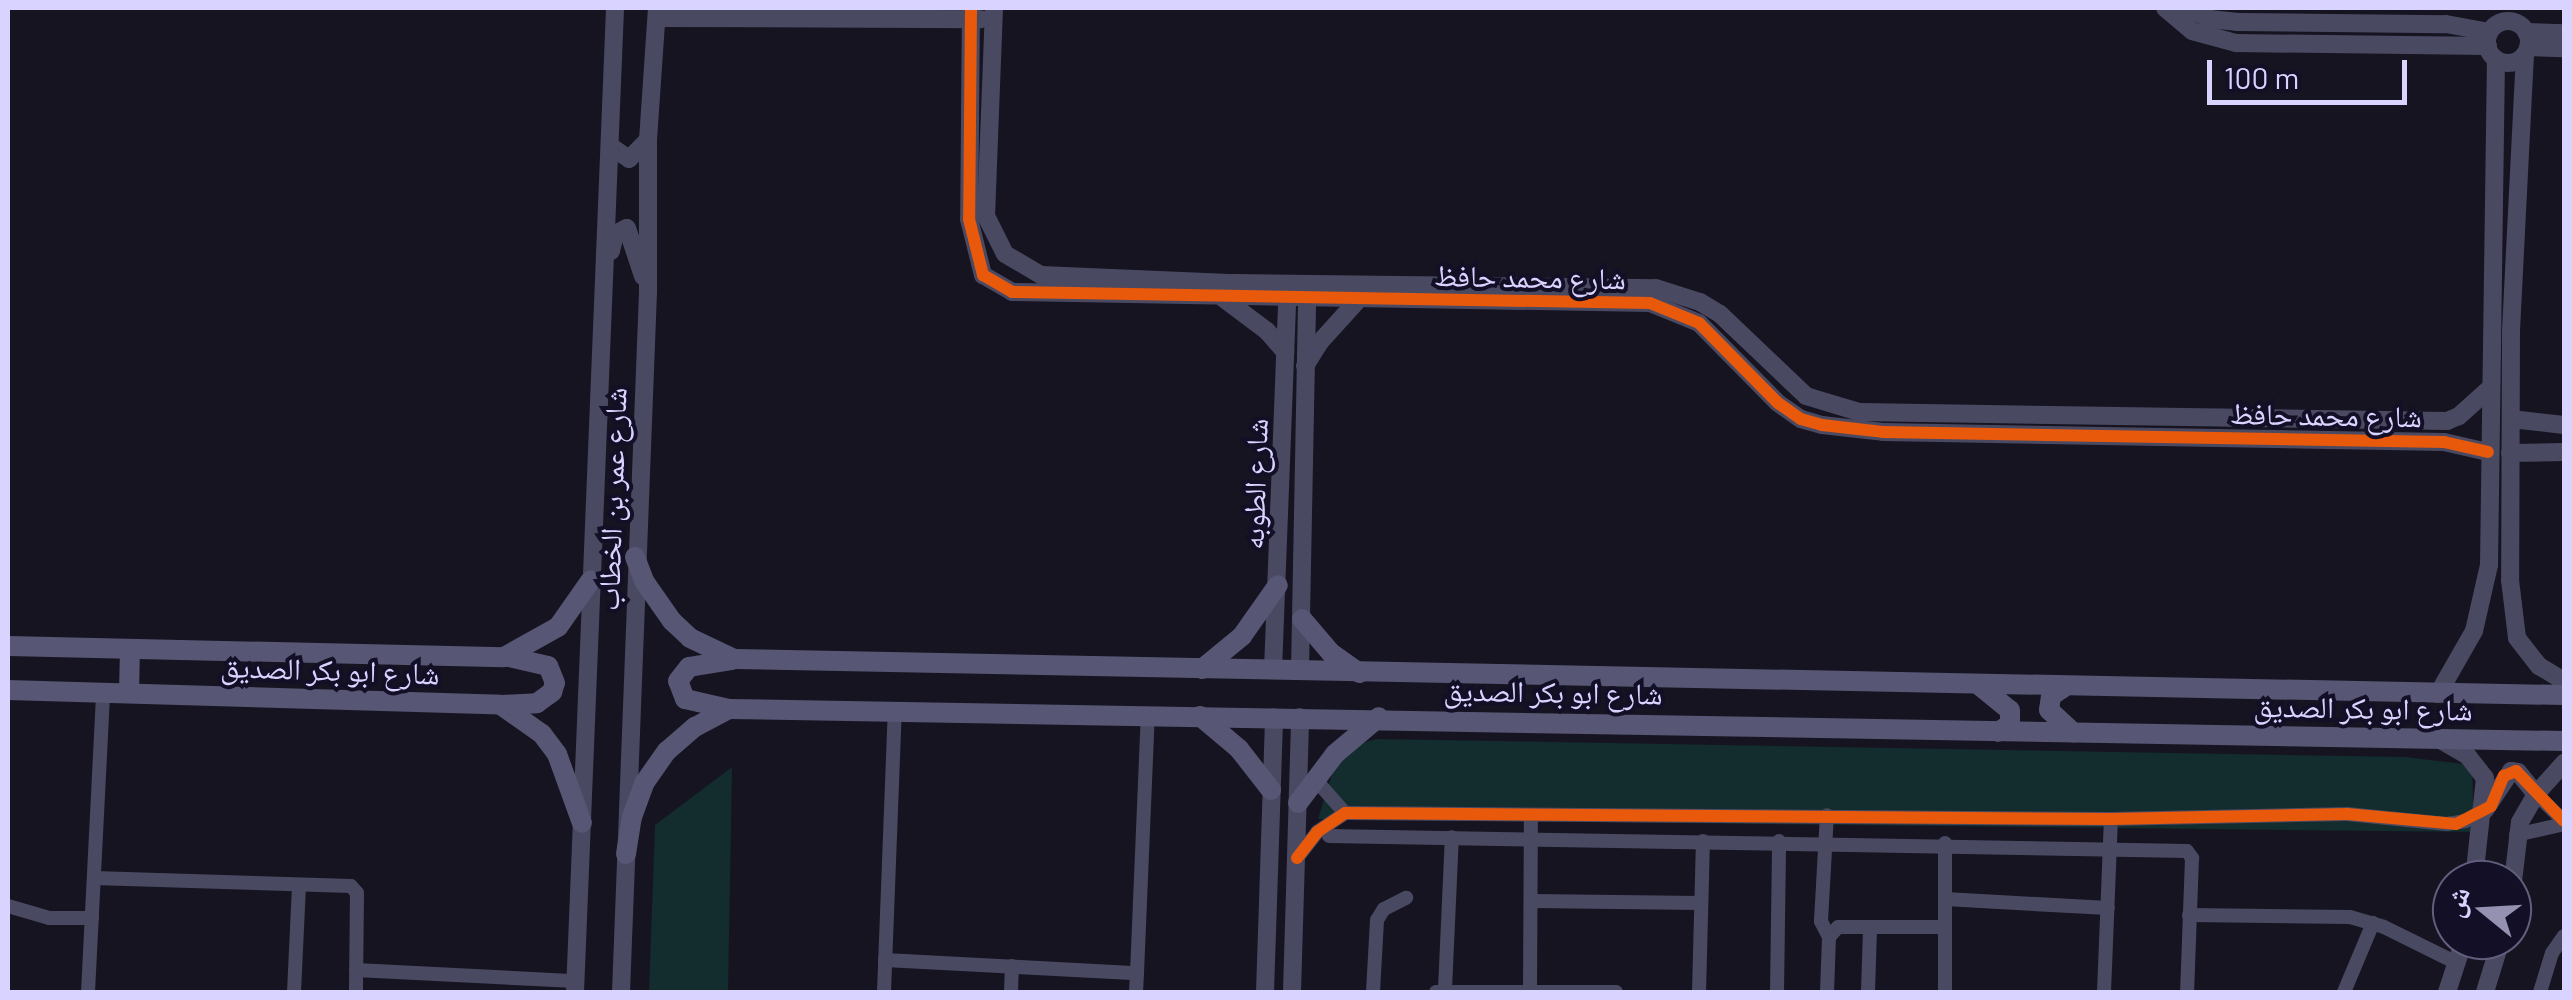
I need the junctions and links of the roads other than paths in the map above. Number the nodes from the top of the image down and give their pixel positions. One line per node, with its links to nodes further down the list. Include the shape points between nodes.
1 (615, 8): 20 (street, شارع عمر بن الخطاب)
2 (2166, 8): 14 (street, via 2214,40)
3 (2188, 8): 9 (street, via 2210,18)
4 (2527, 8): 13 (street)
5 (657, 13): 6 (street); 19 (street, شارع عمر بن الخطاب)
6 (845, 13): 7 (street)
7 (971, 13): 8 (street); 17 (street)
8 (994, 13): 18 (street, شارع محمد حافظ)
9 (2276, 21): 10 (street); 14 (street)
10 (2436, 24): 12 (street); 15 (street)
11 (2564, 33): 13 (street)
12 (2493, 34): 13 (street, via 2512,21); 13 (street, via 2510,62); 15 (street); 21 (street)
13 (2526, 41): 16 (street); 21 (street)
14 (2276, 44): 15 (street)
15 (2440, 45)
16 (2564, 48)
17 (968, 126): 18 (street); 24 (street, شارع محمد حافظ, via 969,220 975,254 993,284 1012,292)
18 (989, 127): 32 (street, شارع محمد حافظ, via 986,216 1006,254 1041,276 1656,288 1720,314 1806,396 1832,406)
19 (648, 140): 20 (street, via 629,159); 23 (street, شارع عمر بن الخطاب)
20 (610, 146): 22 (street, شارع عمر بن الخطاب)
21 (2504, 289): 30 (street); 31 (street)
22 (603, 290): 23 (street, via 622,227 631,231); 40 (street, شارع عمر بن الخطاب)
23 (648, 291): 39 (street, شارع عمر بن الخطاب)
24 (1223, 298): 25 (street, شارع محمد حافظ); 28 (street)
25 (1287, 299): 26 (street, شارع محمد حافظ); 28 (street, شارع الطوبه)
26 (1307, 300): 27 (street, شارع محمد حافظ); 29 (street, شارع الطوبه)
27 (1358, 300): 29 (street); 32 (street, شارع محمد حافظ, via 1650,303 1699,323 1778,403 1822,425 1883,432)
28 (1285, 352): 41 (street, شارع الطوبه)
29 (1305, 366): 43 (street, شارع الطوبه)
30 (2488, 390): 32 (street, شارع محمد حافظ, via 2446,422); 34 (street)
31 (2511, 418): 33 (street); 36 (street)
32 (2131, 425): 34 (street, شارع محمد حافظ, via 2444,442)
33 (2564, 425)
34 (2488, 452): 37 (street)
35 (2564, 452): 36 (street)
36 (2510, 453): 38 (street)
37 (2488, 509): 38 (street); 58 (street, via 2489,565 2478,620)
38 (2510, 510): 52 (street, via 2514,629 2524,651)
39 (635, 557): 47 (main road, شارع ابو بكر الصديق, via 672,622); 95 (street, شارع عمر بن الخطاب)
40 (591, 580): 46 (main road, شارع ابو بكر الصديق, via 558,627); 83 (street, شارع عمر بن الخطاب)
41 (1278, 584): 42 (street, شارع الطوبه); 48 (main road, via 1242,636)
42 (1276, 618): 43 (street); 49 (street, شارع الطوبه)
43 (1302, 619): 50 (street, شارع الطوبه); 51 (main road, via 1331,653)
44 (8, 646): 45 (main road, شارع ابو بكر الصديق)
45 (130, 649): 46 (main road, شارع ابو بكر الصديق); 57 (main road)
46 (504, 657): 60 (main road, شارع ابو بكر الصديق, via 548,666 554,683 538,703)
47 (734, 659): 48 (main road, شارع ابو بكر الصديق); 61 (main road, via 689,666 678,681 685,699)
48 (1202, 668): 49 (main road, شارع ابو بكر الصديق)
49 (1273, 670): 50 (main road, شارع ابو بكر الصديق)
50 (1300, 670): 51 (main road, شارع ابو بكر الصديق)
51 (1362, 674): 53 (main road, شارع ابو بكر الصديق)
52 (2564, 680)
53 (1980, 686): 54 (main road, شارع ابو بكر الصديق); 68 (main road, via 2010,710 2010,724)
54 (2063, 688): 58 (main road, شارع ابو بكر الصديق); 69 (main road, via 2051,696 2049,710)
55 (8, 690): 56 (main road, شارع ابو بكر الصديق)
56 (103, 692): 57 (main road, شارع ابو بكر الصديق); 100 (street)
57 (129, 693): 60 (main road, شارع ابو بكر الصديق)
58 (2438, 694): 59 (main road, شارع ابو بكر الصديق)
59 (2564, 695)
60 (501, 705): 83 (main road, via 542,734 557,754)
61 (730, 709): 62 (main road, شارع ابو بكر الصديق); 95 (main road, via 666,751 645,782)
62 (896, 710): 63 (main road, شارع ابو بكر الصديق); 115 (street)
63 (1148, 714): 64 (main road, شارع ابو بكر الصديق); 121 (street)
64 (1200, 716): 65 (main road, شارع ابو بكر الصديق); 74 (main road)
65 (1274, 716): 66 (main road, شارع ابو بكر الصديق); 74 (street)
66 (1300, 717): 67 (main road, شارع ابو بكر الصديق); 73 (street)
67 (1379, 717): 68 (main road, شارع ابو بكر الصديق); 73 (main road)
68 (1998, 732): 69 (main road, شارع ابو بكر الصديق)
69 (2074, 734): 70 (main road, شارع ابو بكر الصديق)
70 (2436, 738): 71 (main road, شارع ابو بكر الصديق); 77 (street, via 2478,765 2485,778)
71 (2564, 741)
72 (2564, 762): 75 (street)
73 (1306, 780): 74 (street, via 1282,776); 76 (main road); 78 (street)
74 (1271, 784): 133 (street)
75 (2536, 794): 77 (street, via 2511,771); 82 (street); 85 (street)
76 (1298, 803): 97 (street)
77 (2483, 810): 84 (street); 96 (street)
78 (1347, 813): 79 (street); 87 (street); 97 (street, via 1316,832)
79 (1532, 815): 80 (street); 89 (street)
80 (1827, 815): 81 (street); 92 (street)
81 (2111, 819): 84 (street, via 2348,814); 94 (street)
82 (2564, 822): 85 (street)
83 (582, 823): 122 (street, شارع عمر بن الخطاب)
84 (2447, 824): 96 (street)
85 (2516, 835): 99 (street)
86 (1329, 836): 87 (street)
87 (1348, 836): 88 (street)
88 (1452, 837): 89 (street); 123 (street)
89 (1531, 838): 90 (street); 104 (street)
90 (1703, 841): 91 (street); 105 (street)
91 (1779, 841): 92 (street); 139 (street)
92 (1826, 842): 93 (street); 114 (street, via 1821,921)
93 (1945, 844): 94 (street); 103 (street)
94 (2109, 849): 107 (street); 108 (street, via 2190,853)
95 (626, 854): 129 (street, شارع عمر بن الخطاب)
96 (2478, 854): 98 (street)
97 (1296, 858): 134 (street)
98 (2477, 860)
99 (2514, 860)
100 (94, 878): 101 (street); 109 (street)
101 (299, 885): 120 (street, via 355,888); 127 (street)
102 (1406, 898): 135 (street, via 1377,920)
103 (1945, 899): 107 (street); 112 (street)
104 (1531, 900): 105 (street); 125 (street)
105 (1701, 903): 138 (street)
106 (8, 906): 109 (street, via 49,918)
107 (2108, 908): 143 (street)
108 (2189, 915): 110 (street); 144 (street)
109 (92, 918): 126 (street)
110 (2373, 922): 118 (street); 145 (street)
111 (1870, 926): 112 (street); 114 (street, via 1838,927); 141 (street)
112 (1945, 927): 142 (street)
113 (2564, 936): 148 (street)
114 (1829, 937): 140 (street)
115 (885, 960): 119 (street); 130 (street)
116 (2458, 960): 118 (street)
117 (2495, 960): 147 (street)
118 (2457, 963): 146 (street)
119 (1012, 966): 121 (street); 131 (street)
120 (356, 970): 122 (street); 128 (street)
121 (1137, 973): 132 (street)
122 (576, 987)
123 (1441, 991): 124 (street)
124 (1504, 991): 125 (street)
125 (1530, 991): 136 (street)
126 (88, 992)
127 (294, 992)
128 (356, 992)
129 (621, 992)
130 (884, 992)
131 (1011, 992)
132 (1136, 992)
133 (1265, 992)
134 (1292, 992)
135 (1374, 992)
136 (1560, 992): 137 (street)
137 (1616, 992)
138 (1699, 992)
139 (1777, 992)
140 (1827, 992)
141 (1868, 992)
142 (1946, 992)
143 (2104, 992)
144 (2187, 992)
145 (2344, 992)
146 (2447, 992)
147 (2485, 992)
148 (2540, 992)

